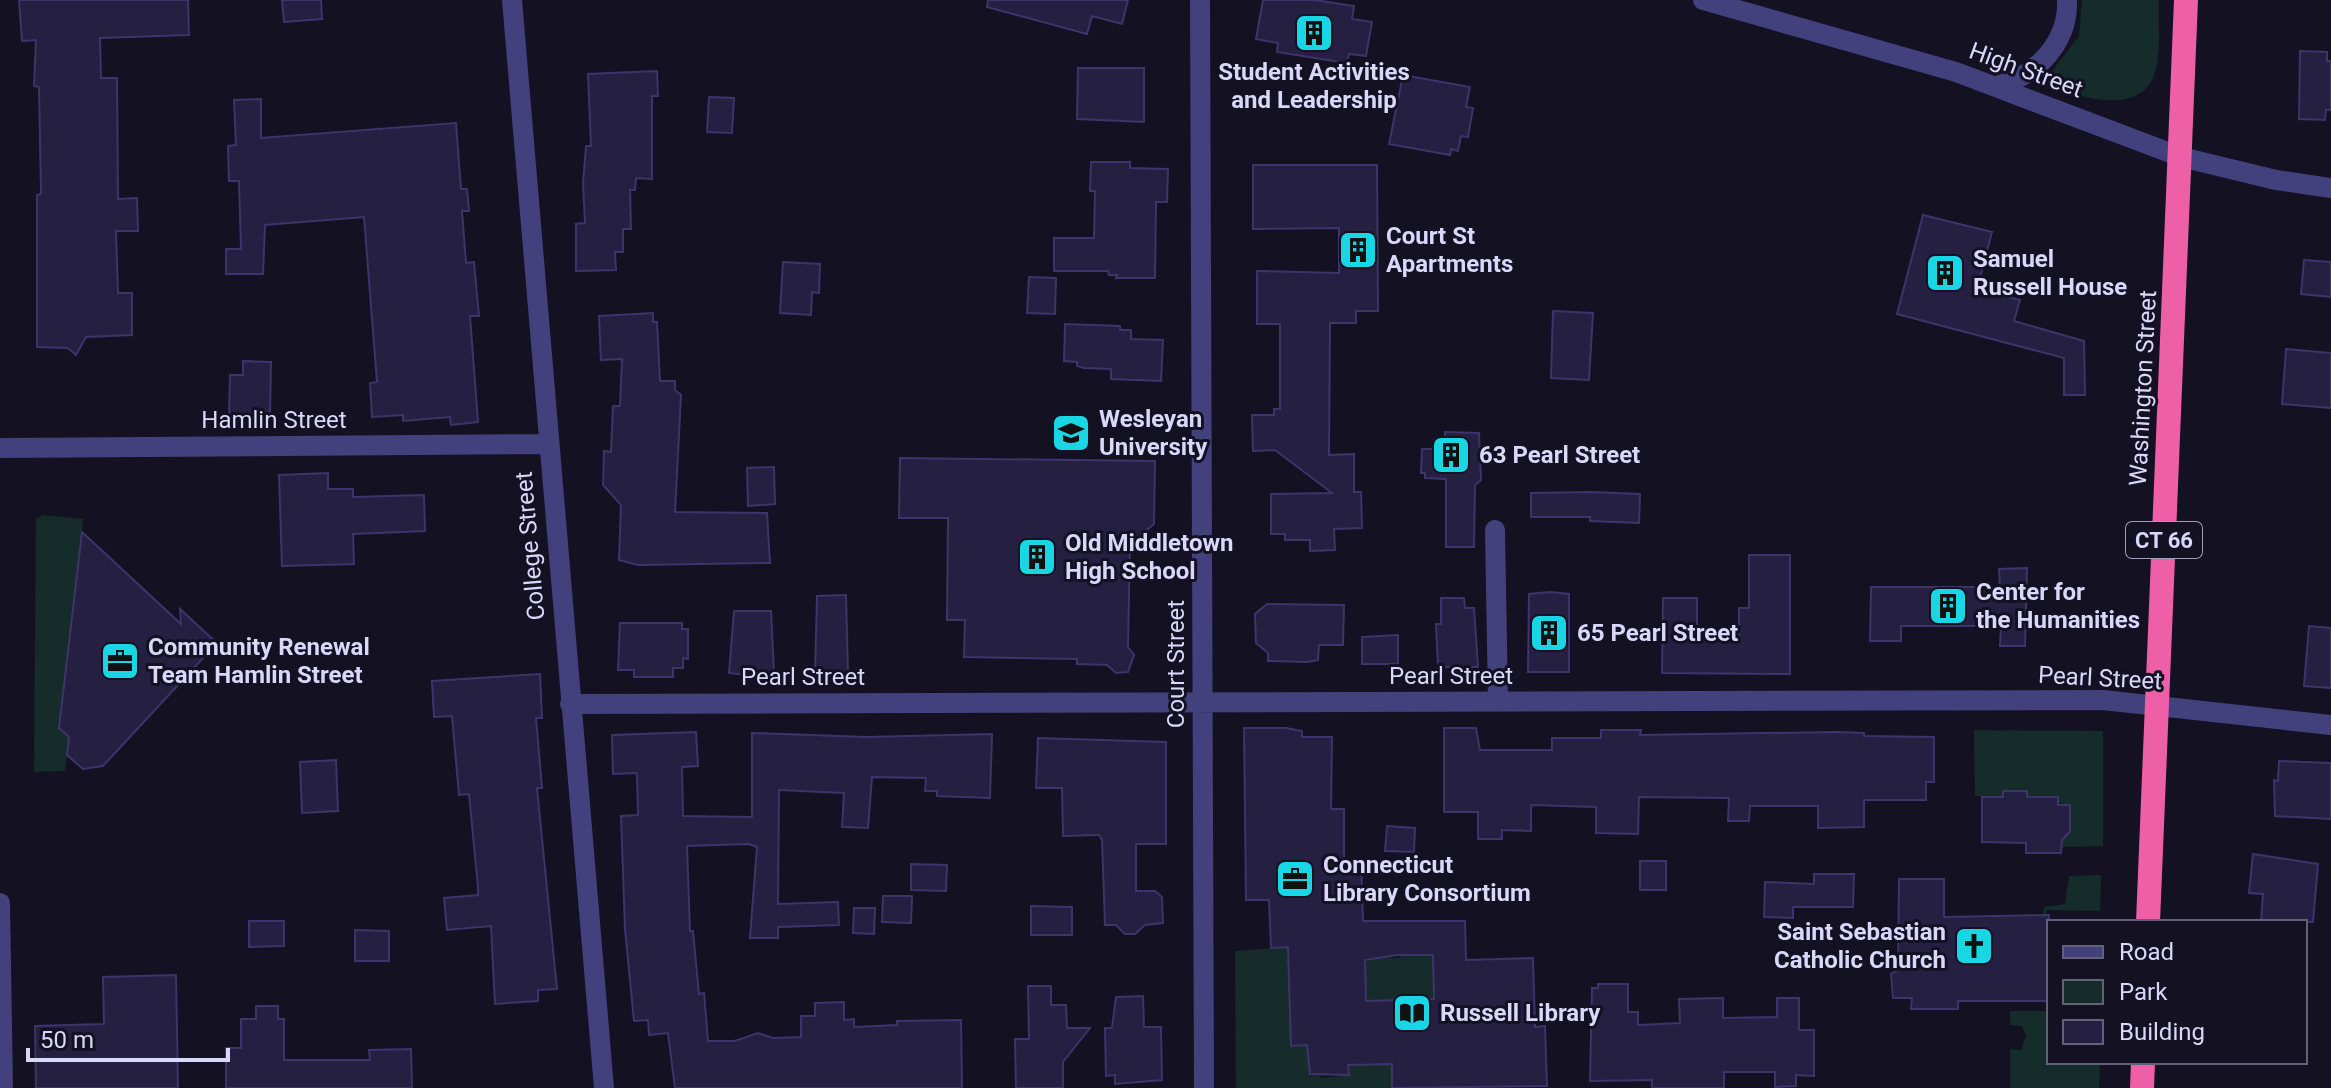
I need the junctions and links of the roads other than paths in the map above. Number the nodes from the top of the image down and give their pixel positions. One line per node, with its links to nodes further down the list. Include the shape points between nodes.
1 (512, 0): 9 (street, College Street)
2 (1200, 0): 13 (street, Court Street)
3 (1703, 0): 6 (street, High Street)
4 (2067, 0): 6 (street, via 2062,35 2053,48 2028,74)
5 (2186, 0): 7 (highway, Washington Street / CT 66)
6 (1996, 86): 7 (street, High Street)
7 (2181, 157): 8 (street, High Street); 15 (highway, Washington Street / CT 66)
8 (2331, 188)
9 (548, 444): 10 (street, Hamlin Street); 14 (street, College Street)
10 (0, 448)
11 (1495, 530): 12 (street)
12 (1498, 702): 13 (street, Pearl Street); 15 (street, Pearl Street, via 2103,700)
13 (1202, 703): 14 (street, Pearl Street); 23 (street, Court Street)
14 (570, 704): 22 (street, College Street)
15 (2157, 705): 16 (street, Pearl Street); 18 (highway, Washington Street / CT 66)
16 (2331, 725)
17 (0, 903): 19 (street)
18 (2148, 920)
19 (1, 1001): 21 (street)
20 (2143, 1064): 24 (highway)
21 (3, 1088)
22 (604, 1088)
23 (1204, 1088)
24 (2142, 1088)

